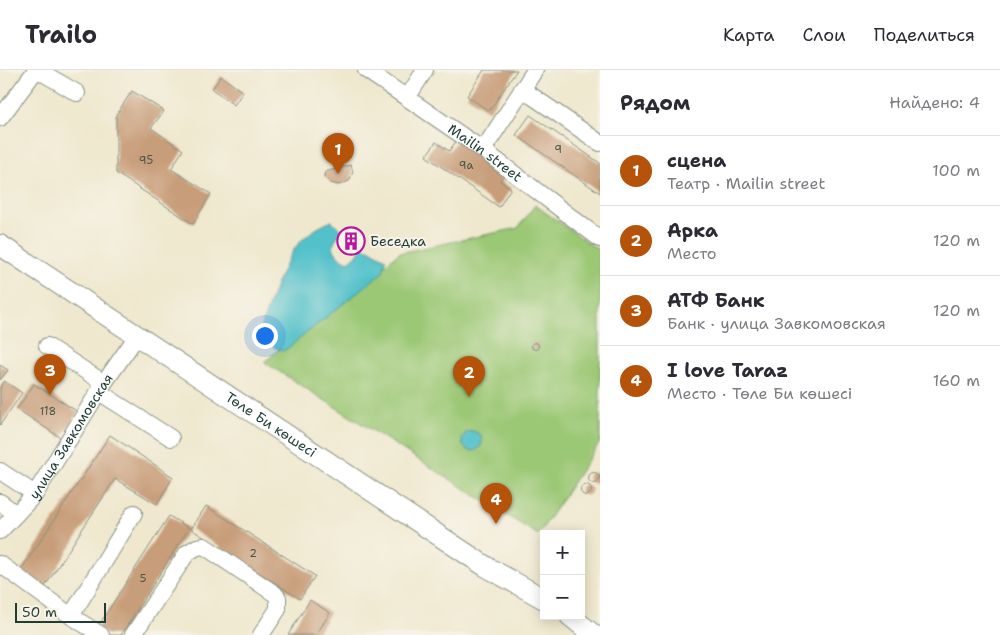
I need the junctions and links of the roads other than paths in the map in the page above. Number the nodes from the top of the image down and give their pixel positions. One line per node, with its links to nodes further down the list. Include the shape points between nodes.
1 (37, 70): 6 (street); 8 (street)
2 (366, 70): 7 (street, Mailin street)
3 (425, 70): 7 (street)
4 (535, 70): 5 (street)
5 (522, 89): 9 (street); 10 (street)
6 (77, 93)
7 (407, 98): 10 (street, Mailin street)
8 (0, 118)
9 (600, 142)
10 (483, 150): 11 (street, Mailin street)
11 (600, 239)
12 (0, 245): 13 (main road, Төле Би көшесі)
13 (136, 336): 15 (street, улица Завкомовская); 24 (main road, Төле Би көшесі, via 470,556)
14 (47, 346): 15 (street)
15 (102, 388): 16 (street); 18 (street, улица Завкомовская)
16 (171, 438)
17 (0, 471): 18 (street)
18 (35, 494): 21 (street, улица Завкомовская)
19 (0, 502): 21 (street)
20 (134, 513): 25 (street)
21 (16, 514): 22 (street, улица Завкомовская)
22 (0, 531)
23 (0, 564): 25 (street)
24 (540, 597)
25 (71, 616): 31 (street); 32 (street)
26 (585, 617): 29 (main road)
27 (575, 620): 35 (main road)
28 (582, 620): 30 (main road)
29 (600, 623)
30 (600, 631)
31 (70, 635)
32 (102, 635)
33 (133, 635): 34 (street, via 187,553 204,546 278,598 278,609)
34 (261, 635)
35 (594, 635)

